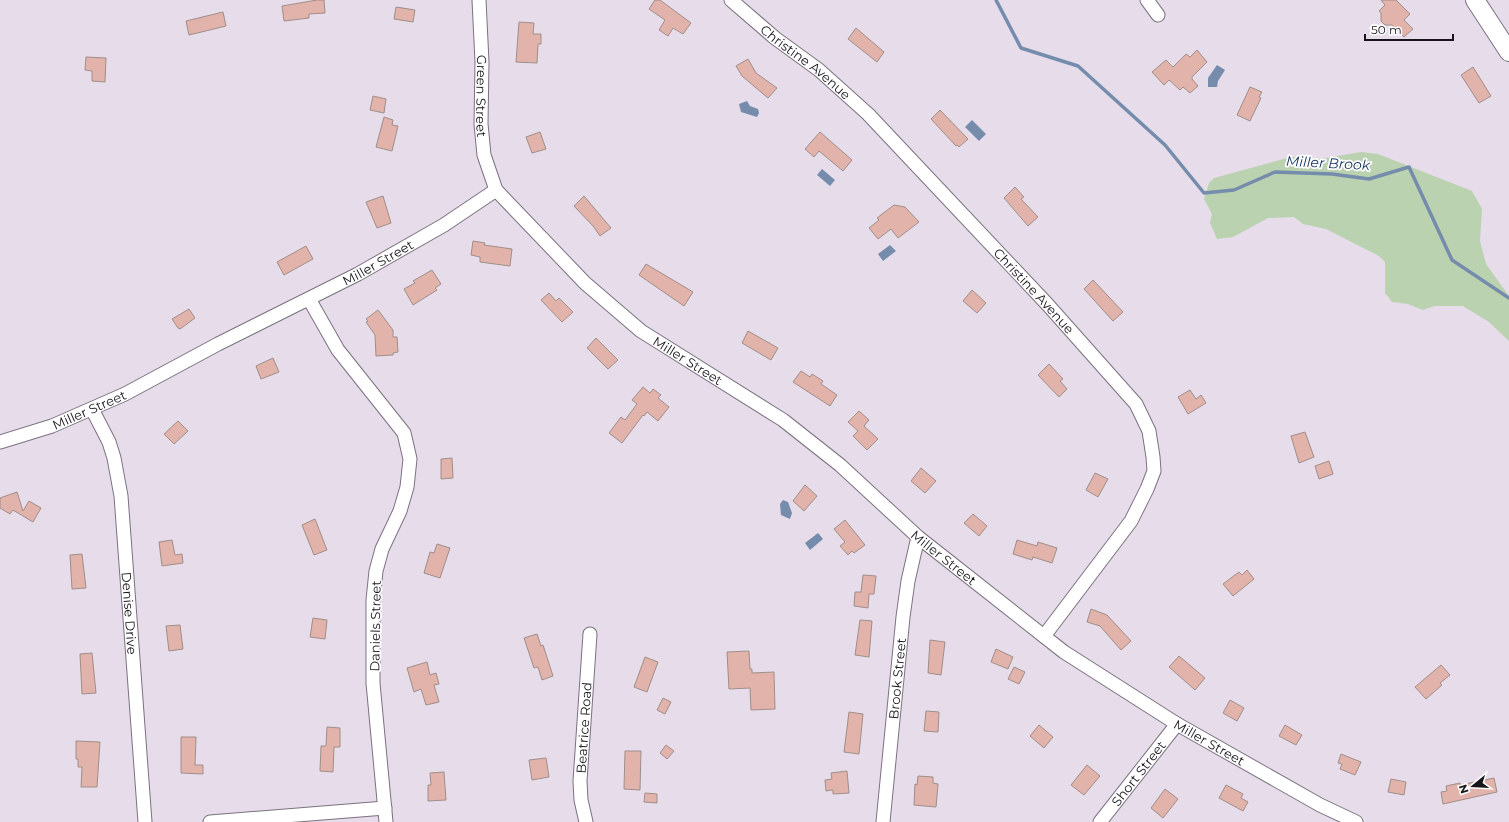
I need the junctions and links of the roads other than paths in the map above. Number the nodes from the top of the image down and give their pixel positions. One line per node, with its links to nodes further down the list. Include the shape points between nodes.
1 (478, 0): 7 (street, Green Street, via 482,62 481,124 484,155)
2 (731, 0): 13 (street, Christine Avenue, via 819,70 868,114 1048,305 1136,404 1149,431 1153,457 1154,471 1147,489 1131,521)
3 (1148, 0): 5 (street)
4 (1475, 0): 6 (street)
5 (1158, 15)
6 (1509, 52)
7 (496, 190): 8 (street, Miller Street, via 411,244); 11 (street, Miller Street, via 584,283 622,316 661,344 784,420 840,465)
8 (309, 299): 9 (street, Miller Street); 15 (street, Daniels Street, via 338,350 404,433 409,453 410,471 407,487 400,511 382,549 376,571 373,600 373,683)
9 (92, 409): 10 (street, Miller Street, via 52,426); 16 (street, Denise Drive, via 116,462)
10 (0, 442)
11 (918, 537): 13 (street, Miller Street); 20 (street, Brook Street, via 908,581)
12 (590, 634): 19 (street, Beatrice Road, via 580,781)
13 (1044, 636): 14 (street, Miller Street, via 1064,652)
14 (1177, 724): 21 (street, Short Street); 22 (street, Miller Street)
15 (385, 808): 17 (street); 18 (street, Daniels Street)
16 (145, 822)
17 (210, 822)
18 (386, 822)
19 (586, 822)
20 (883, 822)
21 (1100, 822)
22 (1356, 822)

